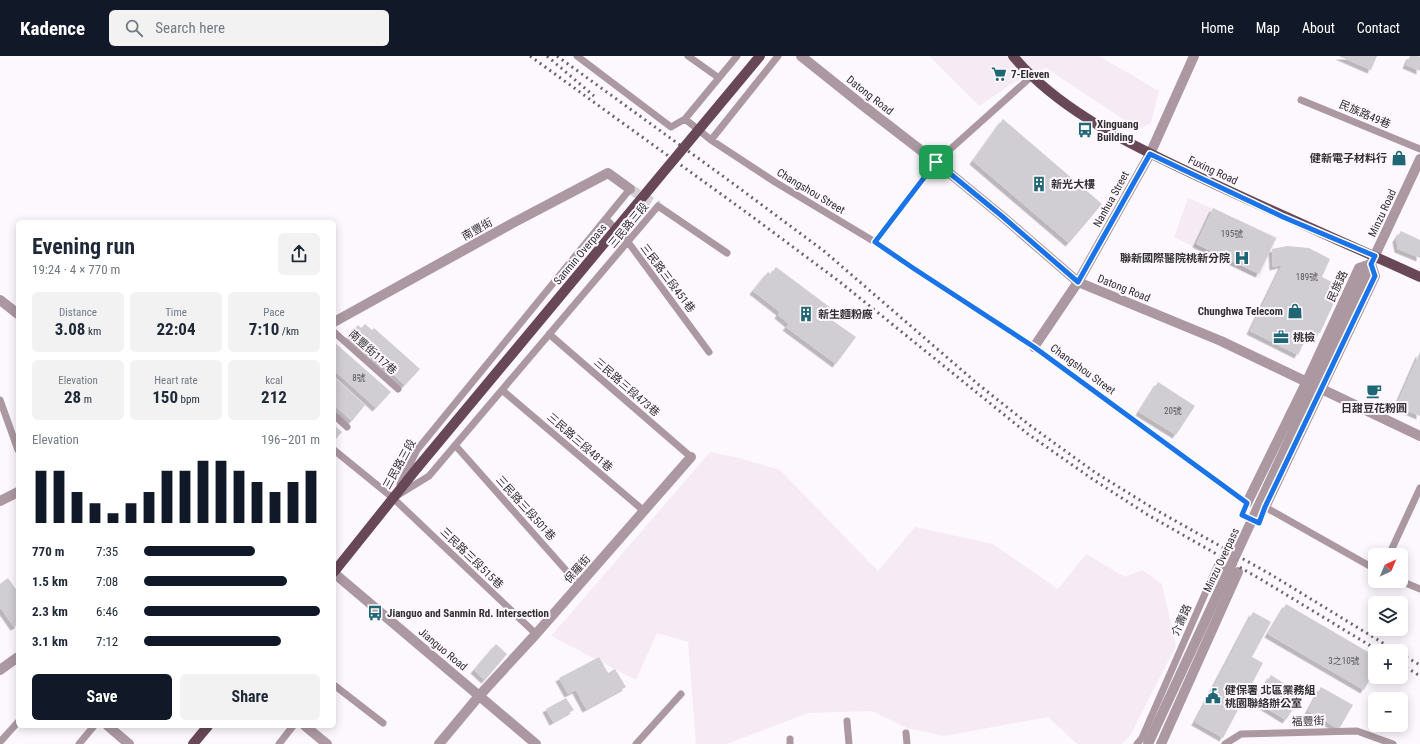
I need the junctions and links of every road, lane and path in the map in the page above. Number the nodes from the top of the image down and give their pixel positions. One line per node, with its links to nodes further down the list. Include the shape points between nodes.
1 (577, 56): 12 (lane, via 671,127)
2 (688, 56): 10 (lane)
3 (737, 56): 10 (lane)
4 (760, 56): 48 (main road, Sanmin Overpass, bridge)
5 (778, 56): 13 (lane)
6 (801, 56): 17 (street, Datong Road)
7 (1013, 56): 9 (main road, Fuxing Road)
8 (1194, 56): 15 (street, Nanhua Street)
9 (1032, 76): 15 (main road, Fuxing Road, via 1089,120); 17 (lane)
10 (719, 78): 12 (lane)
11 (1301, 100): 14 (lane, 民族路49巷)
12 (685, 119): 13 (lane)
13 (711, 140): 21 (lane, Changshou Street)
14 (1420, 149)
15 (1150, 154): 23 (main road, Fuxing Road); 25 (street, Nanhua Street)
16 (1420, 159): 23 (street, Minzu Road)
17 (936, 162): 21 (lane); 25 (street, Datong Road)
18 (630, 189): 19 (lane, 三民路三段); 29 (street, 南豐街, via 608,173)
19 (606, 219): 20 (lane, 三民路三段451巷); 48 (lane, 三民路三段, via 417,450)
20 (628, 242): 22 (lane, 三民路三段, via 658,206); 31 (lane, 三民路三段); 33 (lane, 三民路三段451巷)
21 (875, 242): 32 (lane, Changshou Street)
22 (727, 254)
23 (1373, 260): 24 (main road, Fuxing Road); 26 (street, Minzu Road); 34 (street, 民族路, via 1359,268); 35 (street, via 1375,276)
24 (1420, 277)
25 (1078, 282): 32 (street, Nanhua Street); 34 (street, Datong Road, via 1221,341)
26 (1355, 298): 90 (street, Minzu Overpass, bridge)
27 (0, 300): 28 (street)
28 (16, 312)
29 (336, 321)
30 (336, 334): 36 (lane, 南豐街117巷)
31 (550, 334): 37 (lane, 三民路三段); 45 (lane, 三民路三段473巷)
32 (1034, 347): 50 (lane, Changshou Street)
33 (710, 352)
34 (1307, 381): 35 (street, Datong Road); 50 (street, 民族路)
35 (1322, 388): 41 (street, Datong Road); 51 (street)
36 (398, 389)
37 (502, 390): 43 (lane, 三民路三段); 52 (lane, 三民路三段481巷)
38 (0, 400): 42 (lane)
39 (336, 417): 40 (lane)
40 (347, 427)
41 (1420, 436)
42 (16, 444)
43 (455, 445): 48 (lane, 三民路三段, via 429,476); 58 (lane, 三民路三段501巷)
44 (336, 452): 48 (lane, 三民路三段515巷)
45 (691, 457): 52 (street, 保羅街)
46 (1420, 488): 53 (lane)
47 (16, 493): 49 (street)
48 (393, 498): 55 (main road, Sanmin Overpass); 61 (lane, 三民路三段515巷)
49 (0, 501)
50 (1247, 503): 51 (lane, via 1242,515 1259,523)
51 (1265, 507): 54 (lane)
52 (644, 511): 58 (street, 保羅街)
53 (1392, 548)
54 (1368, 565)
55 (336, 570)
56 (1238, 572): 67 (lane, 介壽路, via 1218,564); 68 (street, 介壽路)
57 (336, 575): 66 (street, Jianguo Road)
58 (580, 584): 61 (street, 保羅街)
59 (1408, 584): 60 (lane)
60 (1420, 589)
61 (536, 634): 66 (street, 保羅街)
62 (16, 658): 63 (street)
63 (0, 670)
64 (336, 687): 70 (lane)
65 (682, 694): 86 (lane)
66 (479, 696): 84 (street, 保羅街); 85 (street, Jianguo Road)
67 (1160, 697): 68 (lane); 89 (lane, 介壽路)
68 (1175, 712): 91 (street, 介壽路)
69 (848, 720): 87 (lane)
70 (383, 723)
71 (16, 724): 78 (lane)
72 (92, 728): 79 (lane)
73 (110, 728): 80 (street)
74 (206, 728): 81 (main road)
75 (291, 728): 82 (lane)
76 (307, 728): 83 (street)
77 (906, 733): 88 (lane)
78 (0, 742)
79 (79, 744)
80 (129, 744)
81 (193, 744)
82 (279, 744)
83 (327, 744)
84 (439, 744)
85 (536, 744)
86 (636, 744)
87 (849, 744)
88 (907, 744)
89 (1137, 744)
90 (1148, 744)
91 (1161, 744)
92 (1225, 744): 93 (lane, 福豐街, via 1241,734 1357,731)
93 (1393, 744)

